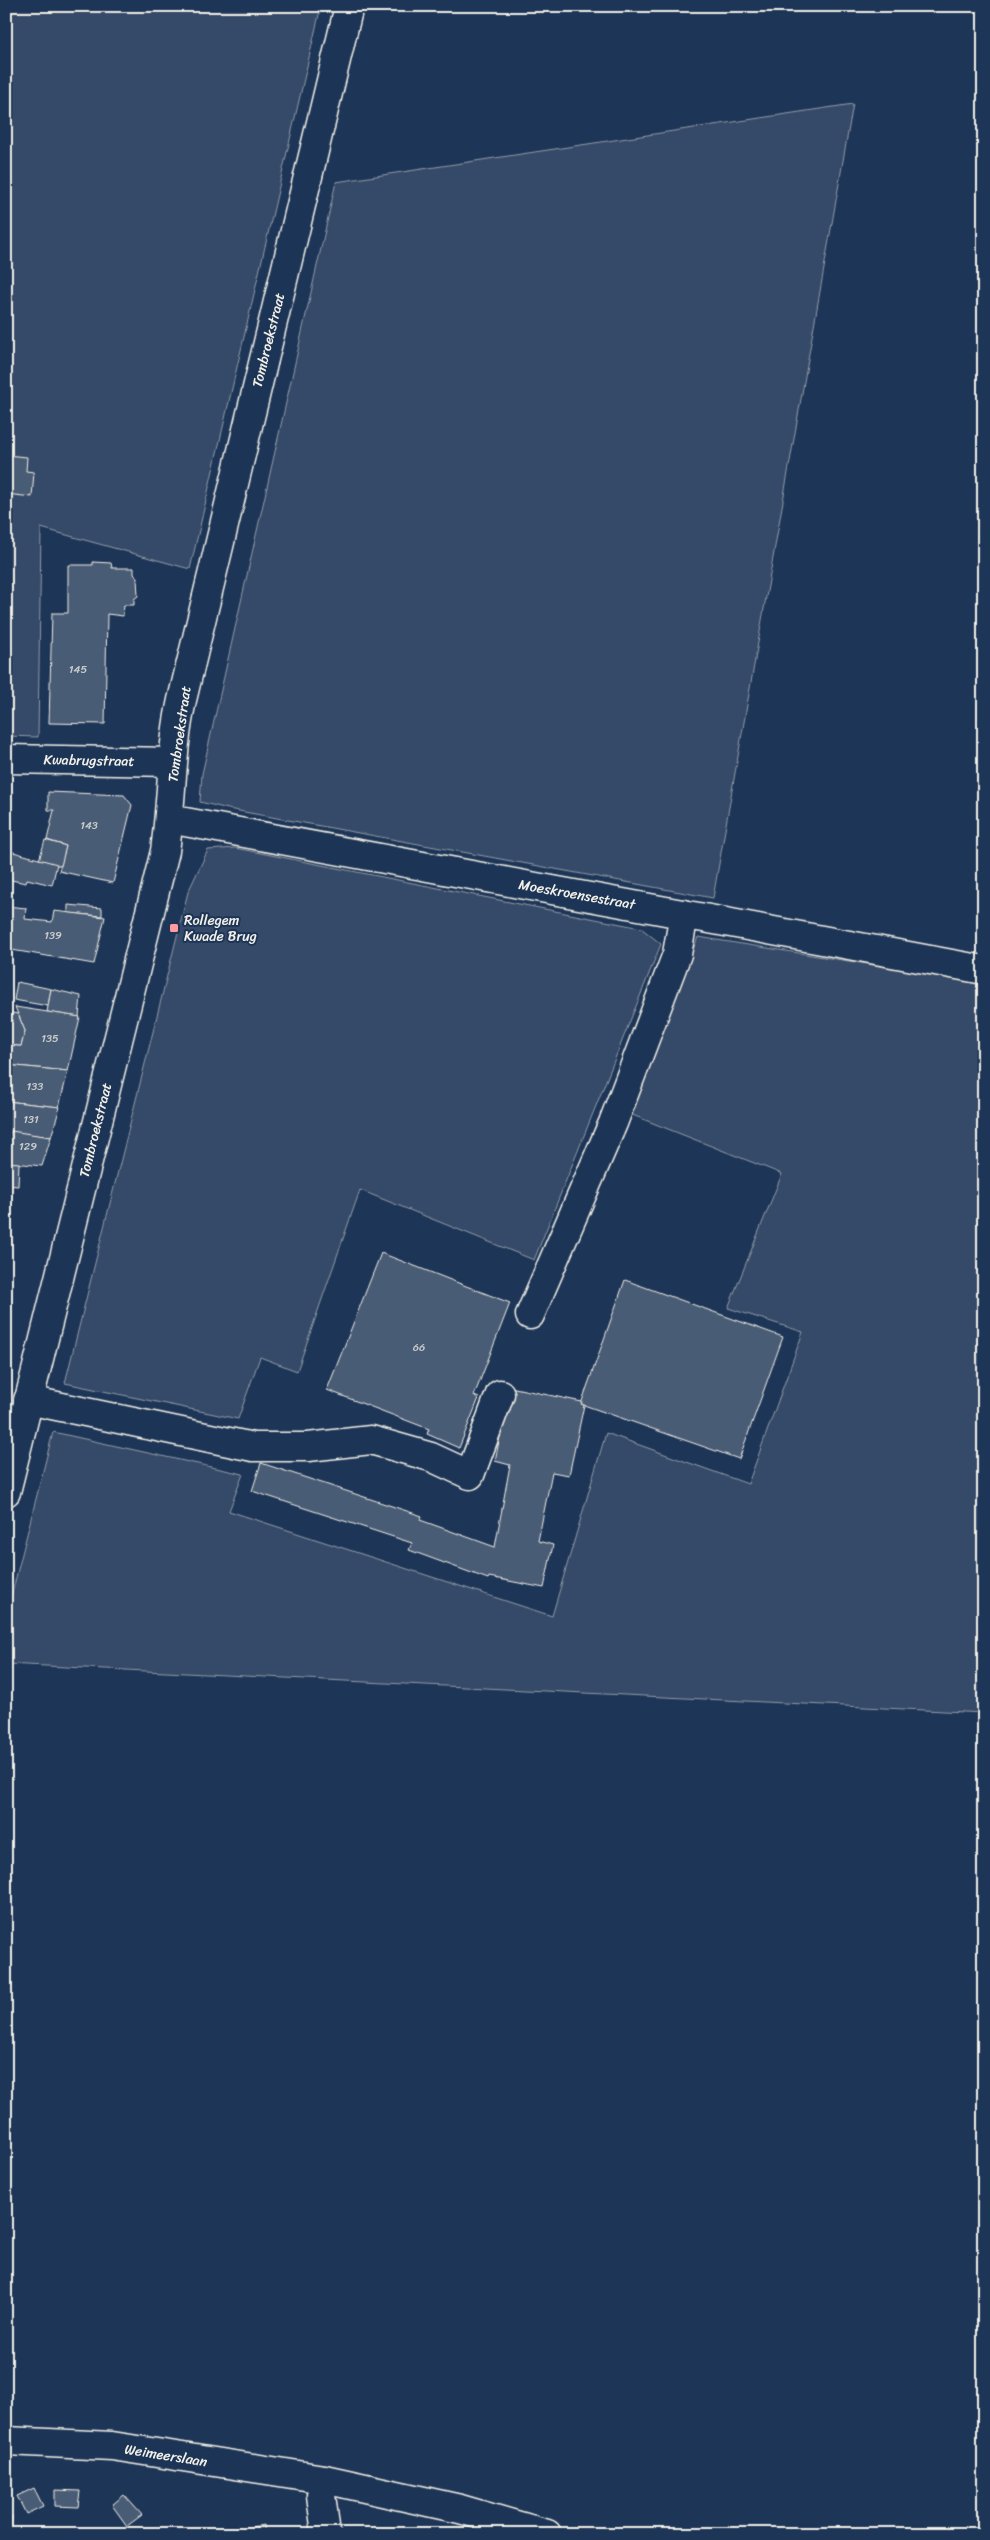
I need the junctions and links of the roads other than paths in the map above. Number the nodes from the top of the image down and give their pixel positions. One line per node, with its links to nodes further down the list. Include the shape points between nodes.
1 (349, 6): 3 (street, Tombroekstraat, via 182,700)
2 (6, 759): 3 (street, Kwabrugstraat)
3 (172, 762): 4 (street, Tombroekstraat)
4 (169, 819): 5 (street, Moeskroensestraat); 9 (street, Tombroekstraat, via 165,851)
5 (684, 914): 6 (street, Moeskroensestraat); 7 (street, via 677,954 613,1123)
6 (984, 970)
7 (530, 1315)
8 (500, 1394): 9 (street, via 470,1475 431,1456 371,1440 308,1447 253,1447)
9 (28, 1400): 10 (street, Tombroekstraat)
10 (6, 1492)
11 (6, 2441): 12 (street, Weimeerslaan, via 112,2446)
12 (324, 2479): 13 (street, via 321,2495); 14 (street, Weimeerslaan, via 460,2509)
13 (326, 2534)
14 (547, 2534)

